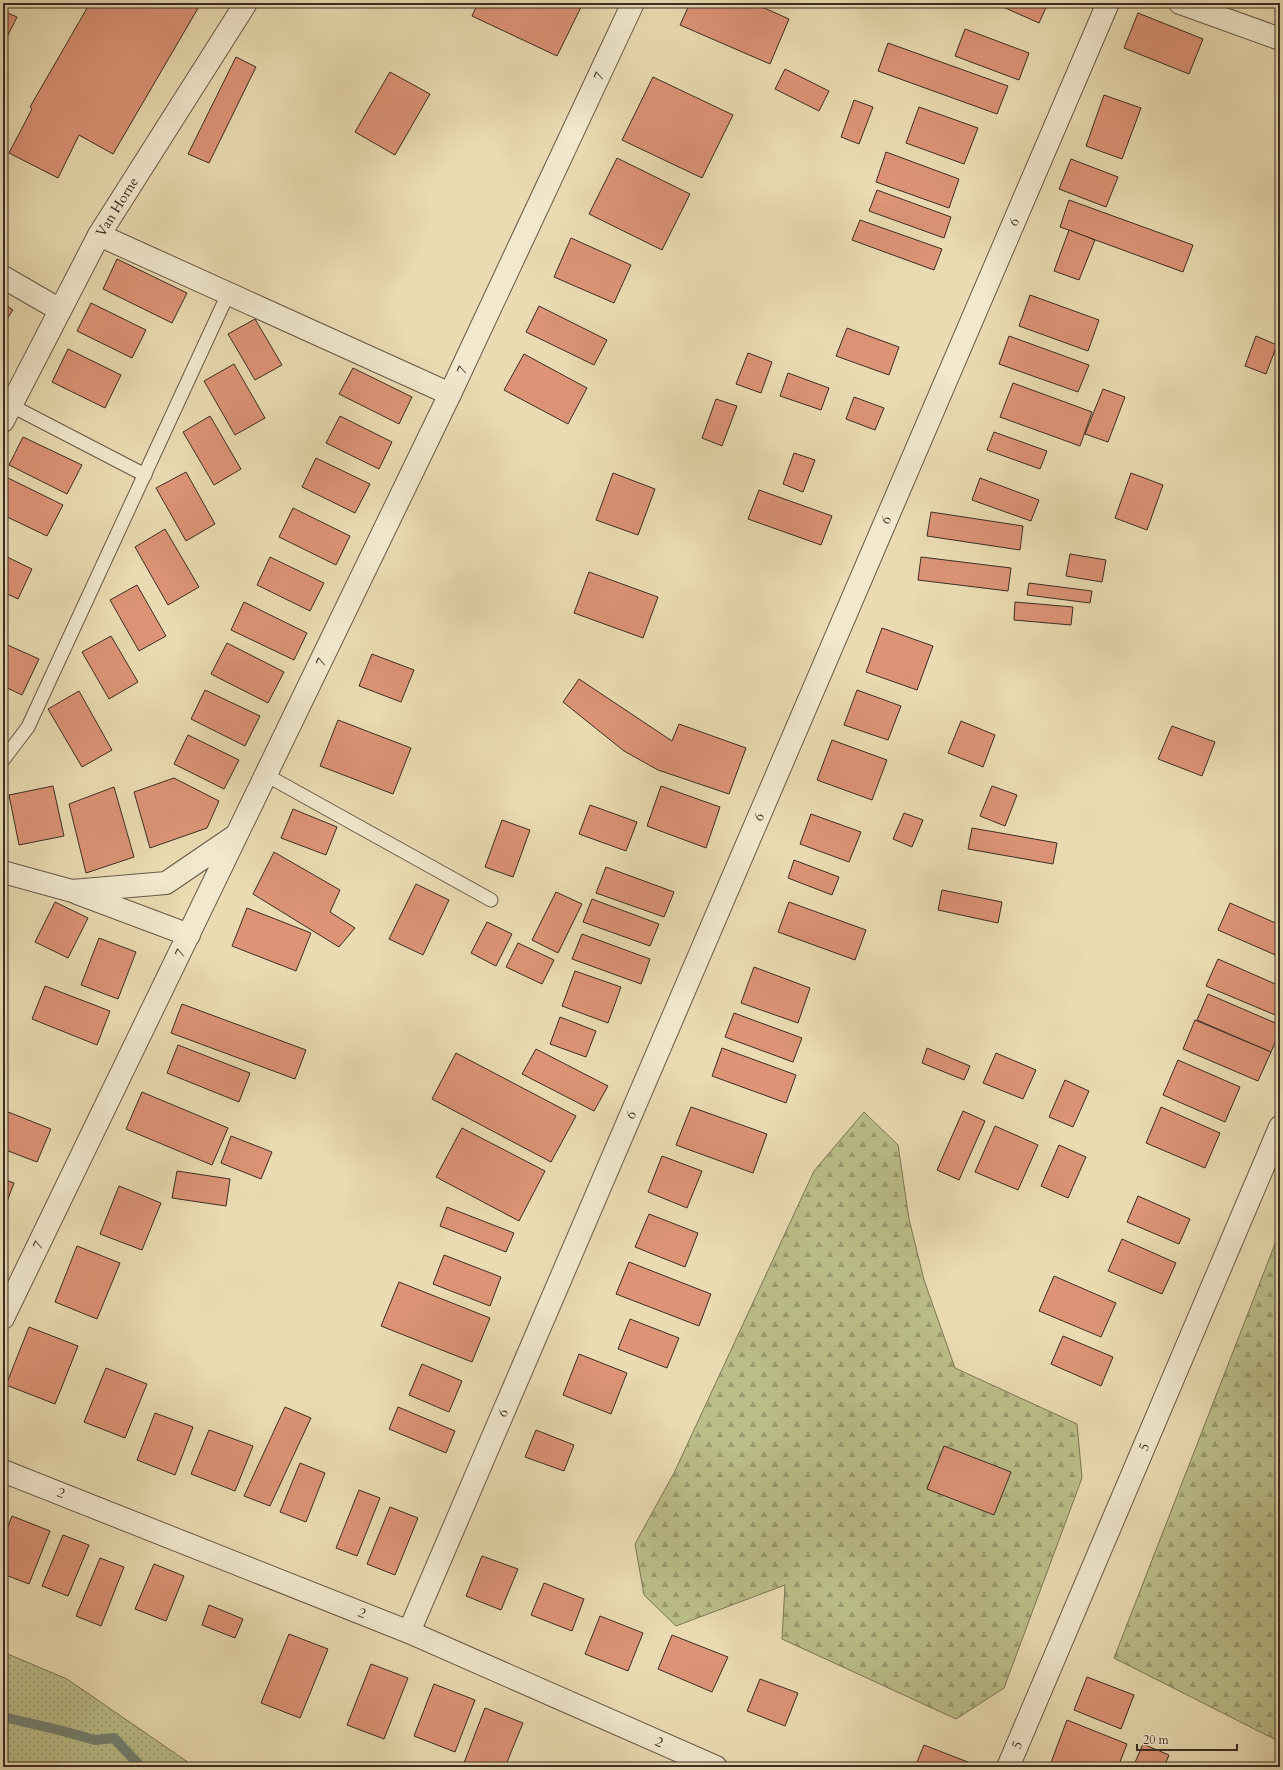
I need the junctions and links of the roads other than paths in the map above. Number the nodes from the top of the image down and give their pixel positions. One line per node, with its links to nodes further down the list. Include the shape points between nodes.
1 (246, 3): 6 (street, Van Horne)
2 (633, 3): 10 (street, 7)
3 (1108, 3): 23 (street, 6)
4 (1180, 3): 5 (street)
5 (1280, 39)
6 (99, 235): 8 (street); 9 (street, Van Horne)
7 (3, 277): 9 (street)
8 (228, 294): 10 (street); 12 (lane)
9 (60, 310): 11 (street, Van Horne)
10 (450, 394): 14 (street, 7)
11 (7, 413): 12 (lane)
12 (145, 475): 13 (lane, via 28,727)
13 (3, 760)
14 (266, 775): 15 (street, 7); 18 (lane)
15 (236, 836): 17 (street, via 166,883); 19 (street, 7)
16 (3, 872): 17 (street)
17 (72, 891): 19 (street)
18 (491, 900)
19 (188, 935): 21 (street, 7)
20 (1280, 1127): 25 (street, 5)
21 (3, 1318)
22 (3, 1470): 23 (street, 2)
23 (409, 1632): 24 (street, 2)
24 (716, 1767)
25 (1008, 1767)

